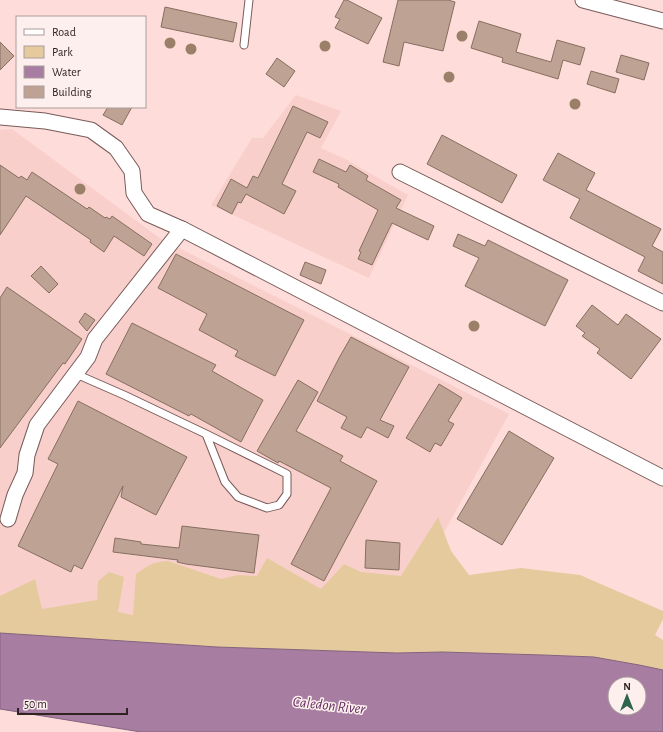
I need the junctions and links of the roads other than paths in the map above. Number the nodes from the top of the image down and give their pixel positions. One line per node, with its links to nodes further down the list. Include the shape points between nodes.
1 (249, 0): 4 (lane)
2 (582, 0): 3 (street)
3 (663, 21)
4 (244, 45)
5 (0, 117): 7 (street, via 45,121 91,130 116,148 128,165 132,171 134,193 148,214)
6 (400, 172): 8 (street)
7 (182, 229): 9 (street, via 95,339 88,357); 11 (street)
8 (663, 303)
9 (76, 374): 10 (lane); 12 (street, via 37,425 26,455 25,473)
10 (206, 434): 10 (lane, via 225,482 238,497 267,508 279,504 287,494 287,474)
11 (663, 478)
12 (8, 519)

